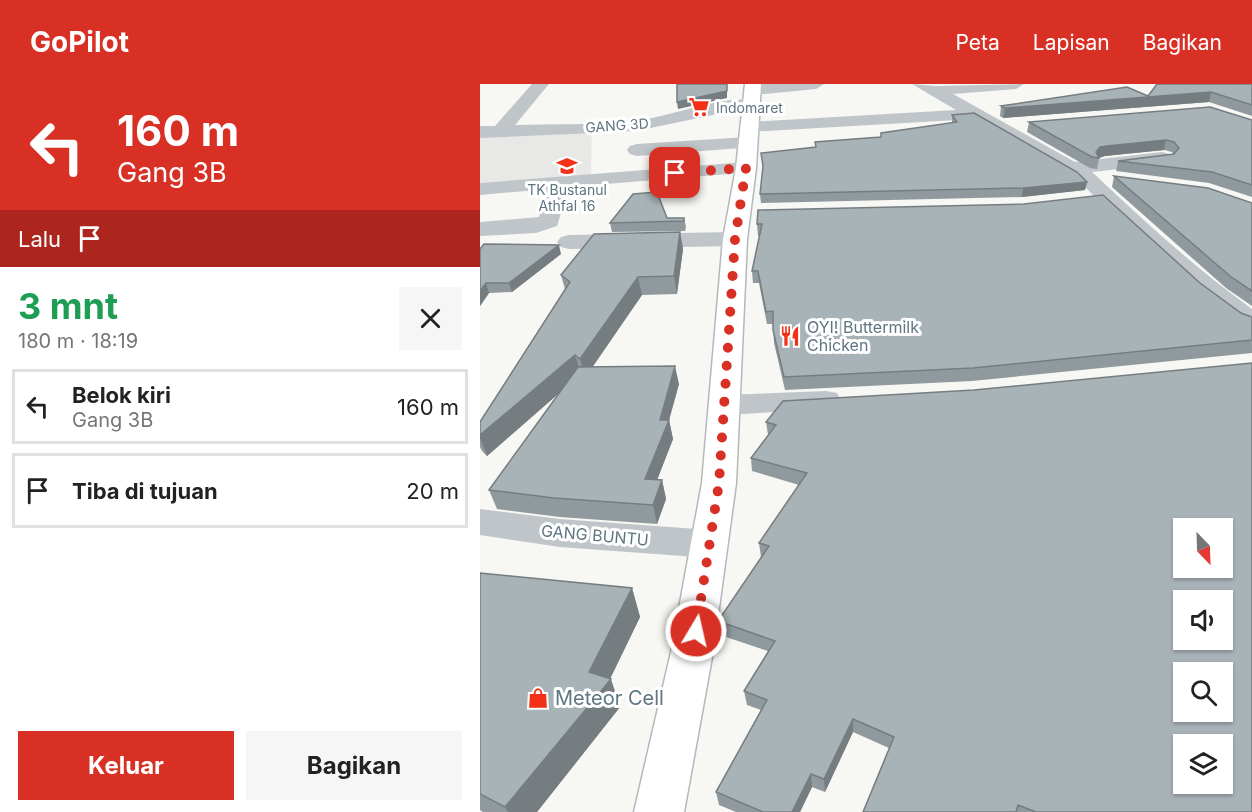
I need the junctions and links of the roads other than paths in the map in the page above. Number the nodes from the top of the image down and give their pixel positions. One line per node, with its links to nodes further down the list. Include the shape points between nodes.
1 (541, 84): 9 (street)
2 (816, 84): 6 (street)
3 (1016, 84): 4 (street)
4 (928, 88): 5 (street)
5 (975, 114): 6 (street); 8 (street)
6 (750, 120): 9 (street, GANG 3D, via 732,106 636,126); 11 (street); 15 (street, via 605,177); 19 (main road)
7 (1035, 123): 8 (street)
8 (1000, 126): 13 (street)
9 (500, 131): 10 (street, GANG 3D)
10 (480, 132)
11 (637, 150)
12 (1164, 158): 13 (street)
13 (1078, 171): 14 (street); 17 (street)
14 (1139, 181)
15 (559, 184): 16 (street); 20 (street, via 549,221)
16 (480, 189)
17 (1106, 197): 18 (street); 22 (street)
18 (1076, 201)
19 (745, 222): 21 (street); 24 (main road)
20 (485, 234)
21 (569, 242)
22 (1252, 322)
23 (855, 399): 24 (street)
24 (725, 405): 26 (main road)
25 (480, 522): 26 (street, GANG BUNTU, via 560,533)
26 (710, 544): 27 (main road)
27 (659, 812)

